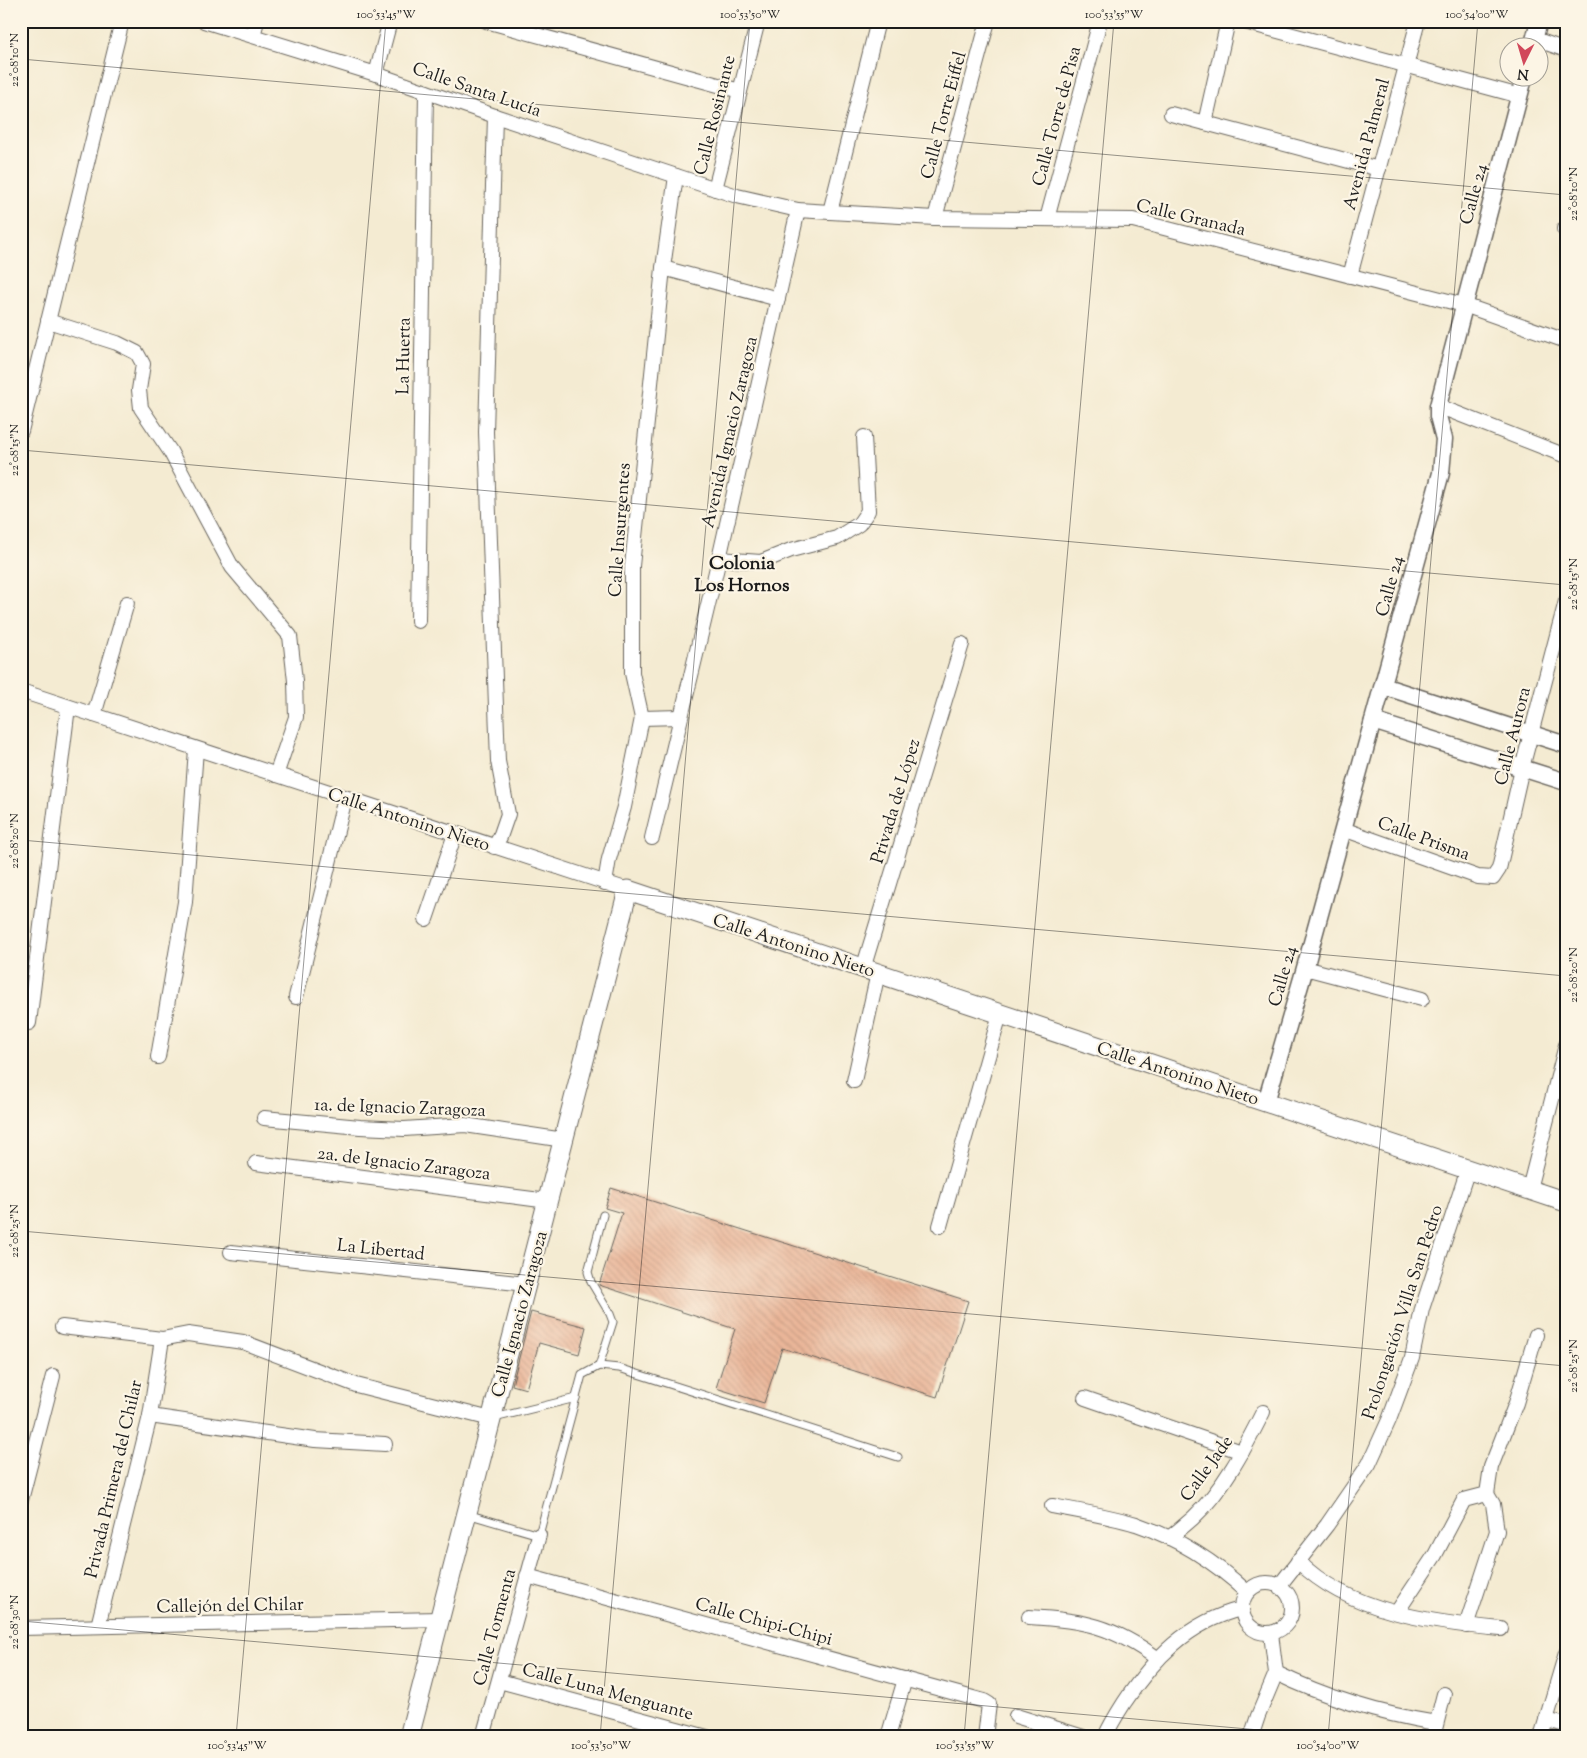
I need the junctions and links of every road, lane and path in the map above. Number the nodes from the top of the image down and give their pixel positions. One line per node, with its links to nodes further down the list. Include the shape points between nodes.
1 (122, 21): 39 (street)
2 (204, 21): 14 (street, Calle Santa Lucía)
3 (257, 21): 14 (street)
4 (390, 21): 19 (street)
5 (486, 21): 21 (street)
6 (758, 21): 21 (street, Calle Rosinante)
7 (878, 21): 32 (street)
8 (988, 21): 33 (street, Calle Torre Eiffel)
9 (1100, 21): 34 (street, Calle Torre de Pisa)
10 (1228, 21): 26 (street)
11 (1241, 21): 18 (street)
12 (1418, 21): 18 (street, Avenida Palmeral)
13 (1539, 21): 15 (street)
14 (253, 36): 19 (street, Calle Santa Lucía)
15 (1534, 38)
16 (1550, 47): 17 (street)
17 (1566, 50)
18 (1406, 66): 23 (street); 27 (street, Avenida Palmeral)
19 (376, 74): 22 (street, Calle Santa Lucía)
20 (1522, 88): 23 (street, Calle 24)
21 (740, 91): 29 (street, Calle Rosinante)
22 (426, 92): 25 (street, Calle Santa Lucía); 48 (street, La Huerta)
23 (1520, 96): 38 (street, Calle 24)
24 (1171, 114): 26 (street)
25 (495, 116): 28 (street, Calle Santa Lucía); 67 (street, via 486,432 498,761 508,814)
26 (1205, 123): 27 (street)
27 (1379, 169): 36 (street, Avenida Palmeral)
28 (676, 176): 29 (street, Calle Santa Lucía); 35 (street, Calle Insurgentes)
29 (714, 189): 30 (street, Calle Santa Lucía)
30 (737, 196): 31 (street, Calle Granada)
31 (798, 210): 32 (street, Calle Granada); 37 (street, Avenida Ignacio Zaragoza)
32 (830, 212): 33 (street, Calle Granada)
33 (935, 218): 34 (street, Calle Granada)
34 (1048, 219): 36 (street, Calle Granada, via 1133,220)
35 (663, 268): 37 (street); 55 (street, Calle Insurgentes, via 632,566 632,673)
36 (1350, 276): 38 (street, Calle Granada)
37 (778, 299): 45 (street, Avenida Ignacio Zaragoza)
38 (1464, 305): 40 (street, Calle Granada); 41 (street, Calle 24)
39 (48, 321): 42 (street); 61 (street, via 118,343 136,353 143,364 139,390 141,408 170,450 232,567 290,636 296,717)
40 (1566, 341)
41 (1438, 406): 44 (street); 50 (street, Calle 24, via 1444,439 1441,473)
42 (21, 431)
43 (864, 437): 45 (street, via 868,510 859,524 837,538 761,562)
44 (1566, 456)
45 (719, 559): 54 (street, Avenida Ignacio Zaragoza)
46 (1566, 601): 57 (street, Calle Aurora)
47 (127, 603): 53 (street)
48 (418, 621)
49 (962, 644): 74 (street, Privada de López)
50 (1383, 686): 56 (street, Calle 24); 57 (street)
51 (21, 691): 52 (street, Calle Antonino Nieto)
52 (68, 707): 53 (street, Calle Antonino Nieto); 78 (street)
53 (94, 715): 59 (street, Calle Antonino Nieto)
54 (680, 717): 55 (street); 66 (street, Avenida Ignacio Zaragoza)
55 (642, 718): 69 (street, Calle Insurgentes)
56 (1374, 721): 60 (street); 64 (street, Calle 24)
57 (1531, 734): 58 (street); 60 (street, Calle Aurora)
58 (1566, 745)
59 (196, 749): 61 (street, Calle Antonino Nieto); 80 (street, via 185,902)
60 (1522, 768): 62 (street); 68 (street, Calle Aurora, via 1499,869)
61 (276, 775): 63 (street, Calle Antonino Nieto)
62 (1566, 782)
63 (349, 799): 65 (street, Calle Antonino Nieto); 71 (street); 75 (street)
64 (1343, 829): 68 (street, Calle Prisma, via 1478,877); 73 (street, Calle 24)
65 (455, 834): 67 (street, Calle Antonino Nieto); 72 (street)
66 (652, 838)
67 (494, 847): 69 (street, Calle Antonino Nieto)
68 (1493, 878)
69 (605, 883): 70 (street, Calle Antonino Nieto)
70 (628, 890): 74 (main road, Calle Antonino Nieto); 84 (main road, Calle Ignacio Zaragoza)
71 (330, 893)
72 (426, 919)
73 (1305, 968): 76 (street); 82 (street, Calle 24)
74 (871, 971): 77 (main road, Calle Antonino Nieto); 81 (street, Privada de López)
75 (296, 998)
76 (1422, 999)
77 (1000, 1014): 82 (main road, Calle Antonino Nieto); 91 (street)
78 (29, 1023)
79 (1566, 1044): 87 (street)
80 (158, 1057)
81 (854, 1081)
82 (1266, 1102): 86 (main road, Calle Antonino Nieto)
83 (264, 1118): 84 (street, 1a. de Ignacio Zaragoza, via 395,1129 465,1125)
84 (564, 1140): 88 (main road, Calle Ignacio Zaragoza)
85 (256, 1163): 88 (street, 2a. de Ignacio Zaragoza)
86 (1468, 1169): 87 (main road, Calle Antonino Nieto); 113 (street, Prolongación Villa San Pedro, via 1422,1308 1412,1358 1370,1464)
87 (1529, 1190): 89 (main road, Calle Antonino Nieto)
88 (548, 1201): 93 (main road, Calle Ignacio Zaragoza)
89 (1566, 1202)
90 (603, 1215): 97 (lane, via 588,1272 613,1322)
91 (940, 1226)
92 (231, 1252): 93 (street, La Libertad)
93 (526, 1284): 103 (main road, Calle Ignacio Zaragoza)
94 (62, 1327): 96 (street)
95 (1536, 1335): 107 (street, via 1516,1403 1491,1467)
96 (162, 1340): 102 (street, Privada Primera del Chilar); 103 (street, via 188,1334 243,1342 356,1385)
97 (599, 1366): 99 (lane, via 582,1375); 106 (lane, via 619,1368)
98 (53, 1376): 108 (street)
99 (576, 1398): 103 (lane); 111 (lane)
100 (1085, 1398): 105 (street)
101 (1264, 1412): 105 (street, Calle Jade)
102 (150, 1416): 104 (street, via 315,1440); 121 (street, Privada Primera del Chilar)
103 (492, 1419): 110 (main road, Calle Ignacio Zaragoza)
104 (385, 1444)
105 (1242, 1452): 112 (street, Calle Jade, via 1194,1518)
106 (898, 1457)
107 (1487, 1494): 118 (street, via 1464,1500 1435,1555); 122 (street, via 1493,1504 1497,1531)
108 (21, 1500)
109 (1052, 1506): 112 (street, via 1135,1524)
110 (467, 1514): 111 (lane); 120 (main road, Calle Ignacio Zaragoza)
111 (539, 1531): 114 (street, Calle Tormenta)
112 (1169, 1538): 116 (street, via 1210,1561)
113 (1298, 1561): 115 (street, Prolongación Villa San Pedro); 118 (street, via 1314,1576 1338,1590)
114 (527, 1576): 129 (street, Calle Chipi-Chipi); 130 (street, Calle Tormenta)
115 (1279, 1586): 116 (street, via 1262,1583); 125 (street, via 1291,1599 1291,1617 1279,1631)
116 (1247, 1592): 117 (street)
117 (1241, 1609): 125 (street, via 1247,1625); 127 (street, via 1196,1626)
118 (1397, 1612): 122 (street)
119 (1029, 1618): 127 (street, via 1067,1620 1100,1627 1140,1646)
120 (440, 1619): 121 (street, Callejón del Chilar); 136 (main road, Calle Ignacio Zaragoza)
121 (98, 1626): 123 (street, Callejón del Chilar)
122 (1466, 1626): 124 (street)
123 (21, 1628)
124 (1501, 1629)
125 (1270, 1634): 128 (street)
126 (1566, 1653): 133 (street)
127 (1158, 1659): 142 (street, via 1131,1694)
128 (1276, 1673): 135 (street, via 1296,1684); 143 (street)
129 (904, 1679): 139 (street); 140 (street, Calle Chipi-Chipi, via 989,1704)
130 (499, 1681): 137 (street, Calle Tormenta); 138 (street, Calle Luna Menguante)
131 (1444, 1694): 135 (street)
132 (1016, 1716): 141 (street)
133 (1546, 1720): 134 (street); 144 (street)
134 (1566, 1725)
135 (1435, 1730)
136 (409, 1737)
137 (483, 1737)
138 (708, 1737)
139 (888, 1737)
140 (985, 1737)
141 (1083, 1737)
142 (1105, 1737)
143 (1251, 1737)
144 (1541, 1737)

